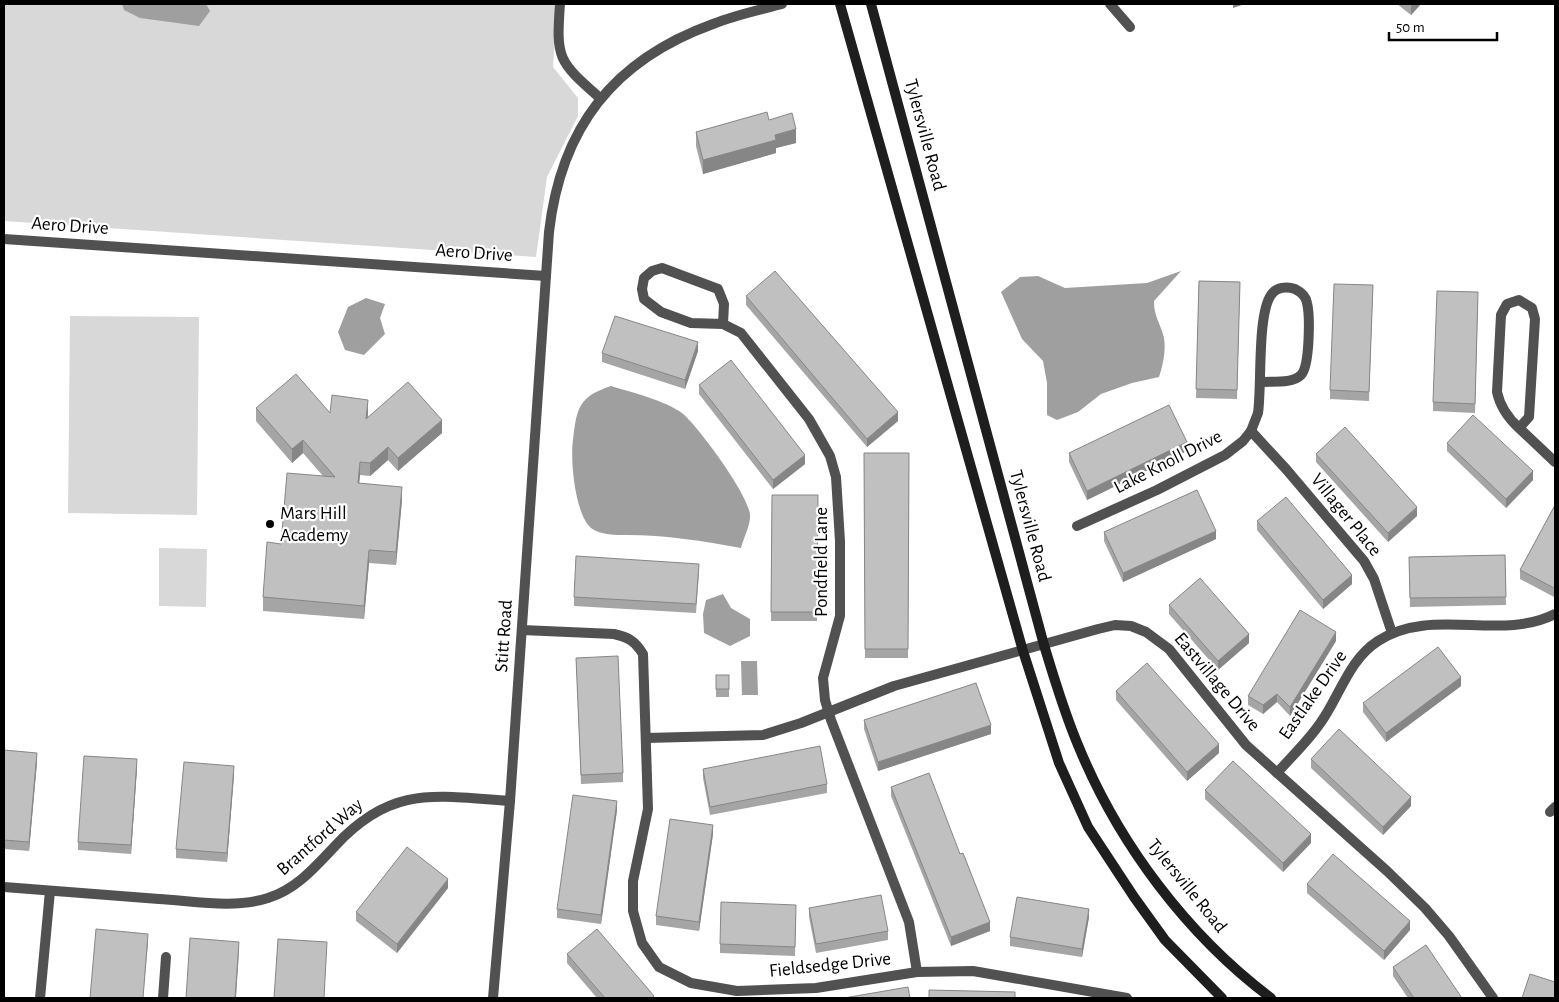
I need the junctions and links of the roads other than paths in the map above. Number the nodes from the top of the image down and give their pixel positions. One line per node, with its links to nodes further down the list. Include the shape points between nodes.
1 (560, 4): 7 (street, via 560,55 571,73)
2 (782, 4): 7 (street, via 714,23 672,42 643,61)
3 (840, 4): 20 (main road)
4 (871, 4): 19 (main road, Tylersville Road)
5 (1110, 4): 6 (street)
6 (1130, 27)
7 (600, 98): 9 (street, via 579,130 558,178)
8 (4, 239): 9 (street, Aero Drive)
9 (546, 276): 17 (street, Stitt Road)
10 (723, 324): 10 (street, Pondfield Lane, via 724,304 718,289 662,268 644,278 644,299 651,307 691,323); 21 (street, Pondfield Lane, via 733,327 749,340 808,419 830,456 836,477 840,616 823,678)
11 (1260, 382): 11 (street, Lake Knoll Drive, via 1264,315 1271,294 1279,288 1290,288 1307,300 1306,365 1301,374 1290,380); 13 (street, Lake Knoll Drive, via 1258,413)
12 (1519, 428): 12 (street, via 1500,404 1497,392 1501,315 1507,304 1519,300 1532,308 1535,319 1528,417); 14 (street)
13 (1250, 431): 15 (street, Lake Knoll Drive, via 1243,441 1225,454 1158,490); 18 (street, Villager Place, via 1364,561)
14 (1555, 462)
15 (1078, 526)
16 (1555, 614): 18 (street, Eastlake Drive, via 1528,624 1431,625)
17 (522, 630): 22 (street, Fieldsedge Drive, via 614,634 626,636 636,643 643,654); 24 (street, Stitt Road)
18 (1392, 633): 23 (street, Eastlake Drive, via 1354,664 1328,712)
19 (1044, 644): 20 (street, Eastvillage Drive); 23 (street, Eastvillage Drive, via 1115,626 1131,626 1146,632 1170,649 1246,745); 34 (main road, Tylersville Road, via 1077,744 1101,796 1134,850 1197,931 1245,978)
20 (1022, 651): 21 (street, Eastvillage Drive, via 894,686); 33 (main road, via 1059,763 1088,827 1165,940)
21 (828, 712): 22 (street, Eastvillage Drive, via 763,735); 28 (street, Pondfield Lane, via 909,922)
22 (646, 738): 28 (street, Fieldsedge Drive, via 648,809 633,881 633,911 642,943 659,967 691,983 737,991 816,988)
23 (1277, 772): 35 (street, Eastvillage Drive, via 1426,908)
24 (510, 801): 26 (street, Brantford Way, via 432,796 387,805 359,823 290,889 261,900 219,903); 31 (street, Stitt Road)
25 (4, 887): 26 (street, Brantford Way)
26 (50, 890): 29 (street)
27 (166, 957): 30 (street)
28 (917, 972): 32 (street, Fieldsedge Drive, via 974,971)
29 (40, 998)
30 (163, 998)
31 (493, 998)
32 (1127, 998)
33 (1222, 998)
34 (1271, 998)
35 (1493, 998)

